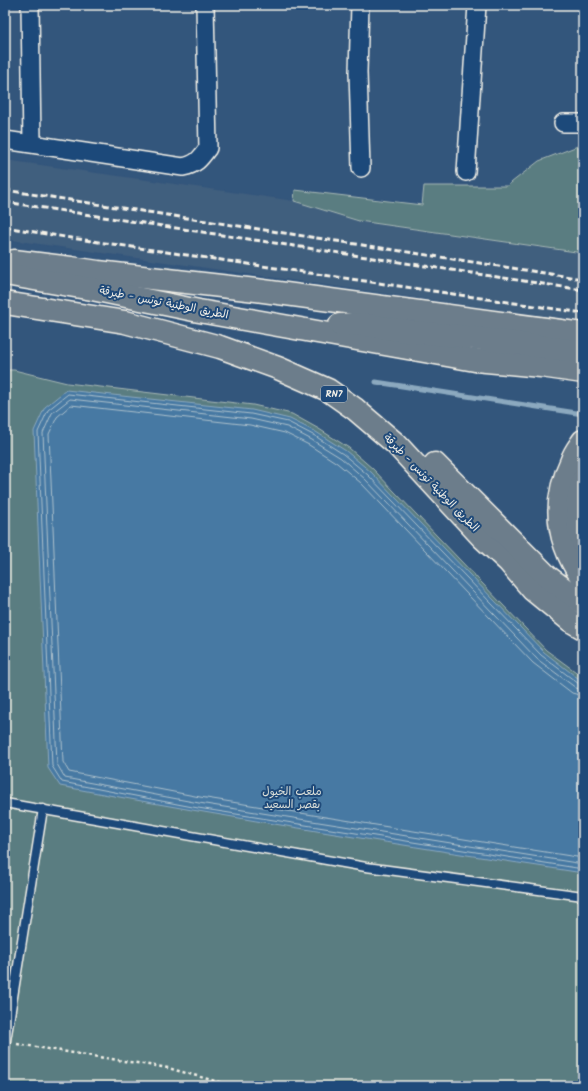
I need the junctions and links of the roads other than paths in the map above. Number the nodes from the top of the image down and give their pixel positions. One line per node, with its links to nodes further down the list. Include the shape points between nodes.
1 (30, 5): 8 (street)
2 (205, 5): 8 (street, via 208,148 193,165 183,167)
3 (360, 5): 9 (street, via 358,72)
4 (478, 5): 10 (street)
5 (563, 123): 6 (street)
6 (583, 123)
7 (5, 140): 8 (street)
8 (32, 143)
9 (361, 168)
10 (466, 172)
11 (5, 260): 15 (main road, via 256,290)
12 (5, 274): 14 (main road, الطريق الوطنية تونس - طبرقة)
13 (5, 303): 18 (main road, الطريق الوطنية تونس - طبرقة / RN7, via 125,322 213,345 278,368)
14 (309, 330): 16 (main road, via 333,325 360,324); 17 (main road, الطريق الوطنية تونس - طبرقة, via 475,360)
15 (583, 334)
16 (574, 351)
17 (583, 372)
18 (328, 390): 23 (main road, via 378,417 427,456 548,577); 24 (main road, الطريق الوطنية تونس - طبرقة / RN7, via 396,444 533,590)
19 (583, 441): 22 (main road, via 572,459 564,480 559,505 561,536 570,559)
20 (583, 480): 21 (main road, via 577,504)
21 (583, 543)
22 (583, 579)
23 (583, 603)
24 (583, 628)
25 (5, 803): 26 (lane)
26 (43, 810): 27 (lane, via 366,867); 28 (lane)
27 (583, 896)
28 (5, 1045)

